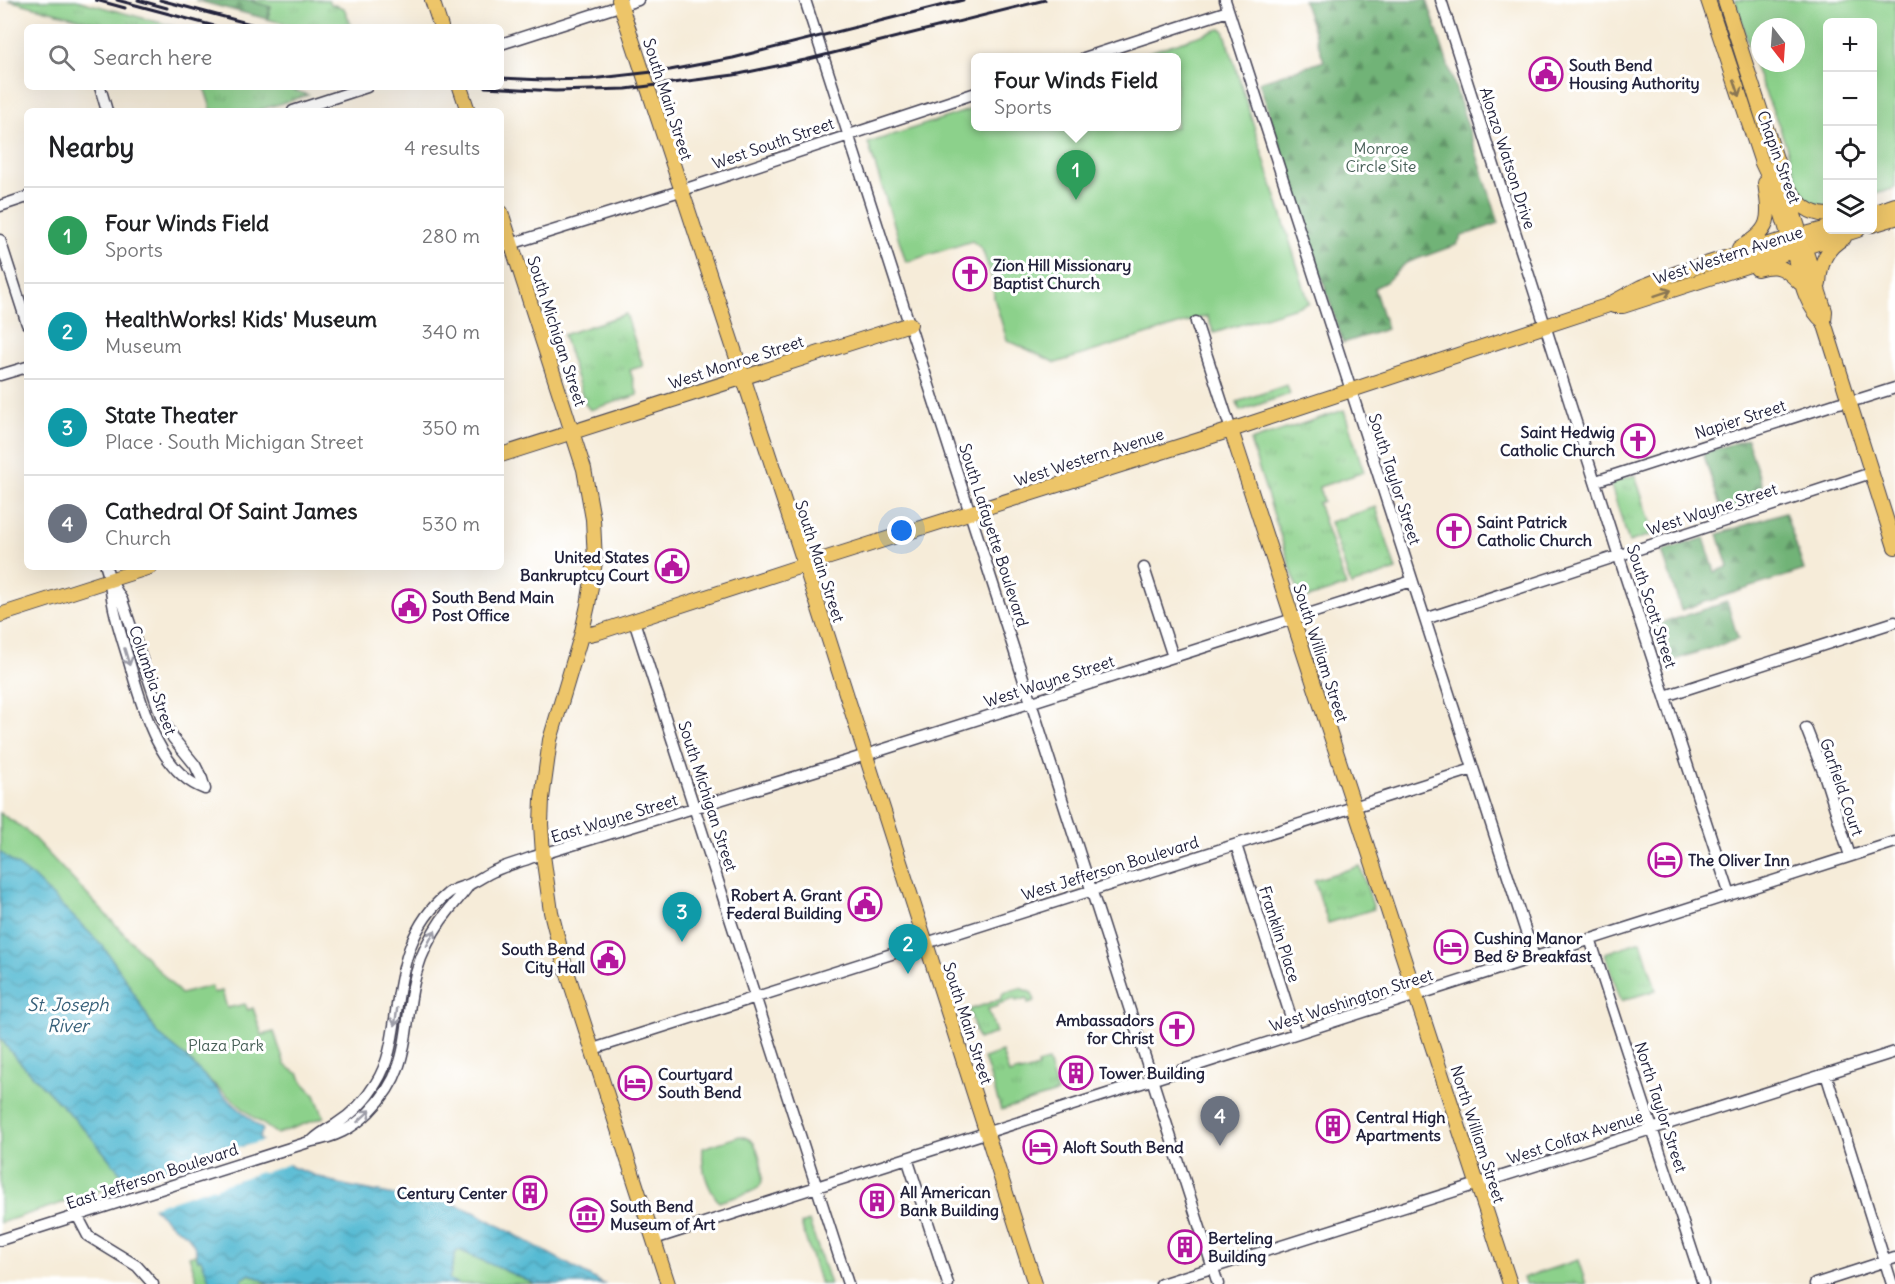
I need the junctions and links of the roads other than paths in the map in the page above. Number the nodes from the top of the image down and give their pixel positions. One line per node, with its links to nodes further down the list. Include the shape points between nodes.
1 (432, 0): 9 (main road)
2 (638, 0): 7 (street)
3 (805, 0): 19 (street, South Lafayette Boulevard)
4 (1441, 0): 45 (street, Alonzo Watson Drive)
5 (1708, 0): 20 (main road, Chapin Street, one-way to 20)
6 (1725, 0): 21 (main road, Chapin Street)
7 (620, 3): 10 (street); 22 (main road, South Main Street)
8 (1226, 6): 11 (street); 50 (street, South Taylor Street)
9 (440, 24)
10 (504, 43)
11 (1095, 53)
12 (101, 90): 16 (street)
13 (358, 90): 17 (street)
14 (461, 90): 18 (main road)
15 (971, 94): 19 (street, West South Street)
16 (106, 108)
17 (302, 108)
18 (467, 108)
19 (848, 134): 22 (street, West South Street); 44 (street, South Lafayette Boulevard)
20 (1762, 163): 34 (main road, Chapin Street); 36 (main road, via 1768,207 1766,227 1758,237)
21 (1782, 178): 27 (main road, via 1811,213); 34 (main road, Chapin Street)
22 (680, 191): 35 (street, West South Street); 48 (main road, South Main Street)
23 (24, 198): 25 (street)
24 (1895, 205): 26 (main road)
25 (0, 206)
26 (1877, 211)
27 (1823, 214)
28 (1895, 218): 29 (main road)
29 (1877, 223)
30 (1823, 230): 34 (main road, West Western Avenue)
31 (1840, 234): 34 (main road, West Western Avenue)
32 (1851, 234): 39 (main road, via 1828,251 1821,264)
33 (0, 240): 41 (street)
34 (1797, 243): 36 (main road, West Western Avenue); 37 (main road, West Western Avenue); 38 (main road, Chapin Street); 39 (main road, Chapin Street)
35 (506, 246): 53 (main road, South Michigan Street)
36 (1714, 261): 40 (main road, West Western Avenue, via 1641,288)
37 (1711, 277): 38 (main road, via 1777,266 1790,272); 40 (main road, West Western Avenue, one-way to 37, via 1623,306)
38 (1802, 285): 43 (main road, Chapin Street, via 1815,315)
39 (1819, 292): 43 (main road, Chapin Street)
40 (1606, 306): 45 (main road, West Western Avenue)
41 (24, 315)
42 (1196, 322): 52 (street, South William Street)
43 (1824, 322): 51 (main road, Chapin Street)
44 (910, 324): 48 (main road, West Monroe Street); 57 (street, South Lafayette Boulevard)
45 (1546, 326): 50 (main road, West Western Avenue); 56 (street, South Scott Street)
46 (24, 368): 47 (street)
47 (0, 375)
48 (743, 378): 53 (main road, West Monroe Street); 60 (main road, South Main Street)
49 (1895, 388): 51 (street, Napier Street)
50 (1350, 390): 52 (main road, West Western Avenue); 64 (street, South Taylor Street)
51 (1849, 401): 55 (main road, Chapin Street); 56 (street, Napier Street)
52 (1231, 430): 57 (main road, West Western Avenue); 66 (main road, South William Street)
53 (572, 432): 54 (main road, West Monroe Street); 70 (main road, South Michigan Street, via 587,482 595,539 595,562)
54 (504, 454)
55 (1871, 473): 58 (main road, Chapin Street); 59 (street, West Wayne Street)
56 (1596, 481): 59 (street, South Scott Street)
57 (970, 512): 60 (main road, West Western Avenue); 73 (street, South Lafayette Boulevard)
58 (1894, 544)
59 (1619, 556): 67 (street, West Wayne Street); 72 (street, South Scott Street)
60 (805, 565): 68 (main road, West Western Avenue); 75 (main road, South Main Street)
61 (1144, 568): 71 (street)
62 (129, 570): 63 (main road)
63 (108, 573): 63 (street, Columbia Street, one-way to 63, via 111,603 154,735 185,778 205,789 195,765 161,716 122,600); 65 (main road)
64 (1412, 581): 66 (street, West Wayne Street); 67 (street, South Taylor Street)
65 (0, 615)
66 (1292, 618): 71 (street, West Wayne Street); 77 (main road, South William Street)
67 (1425, 619): 76 (street, South Taylor Street)
68 (634, 621): 70 (main road, West Western Avenue); 78 (street, South Michigan Street)
69 (1895, 622): 72 (street)
70 (581, 636): 81 (main road, South Michigan Street, via 550,741 541,816)
71 (1173, 657): 73 (street, West Wayne Street)
72 (1665, 696): 85 (street, South Scott Street)
73 (1032, 702): 75 (street, West Wayne Street); 84 (street, South Lafayette Boulevard)
74 (1806, 728): 82 (street, Garfield Court)
75 (865, 756): 78 (street, West Wayne Street); 87 (main road, South Main Street)
76 (1473, 769): 77 (street, West Jefferson Boulevard); 88 (street, South Taylor Street)
77 (1354, 807): 80 (street, West Jefferson Boulevard); 89 (main road, South William Street)
78 (694, 809): 81 (street, East Wayne Street); 90 (street, South Michigan Street)
79 (1895, 842): 82 (street, West Washington Street)
80 (1236, 845): 84 (street, West Jefferson Boulevard); 91 (street, Franklin Place)
81 (543, 855): 83 (street, East Jefferson Boulevard, via 493,871); 92 (main road, South Michigan Street, via 556,934)
82 (1850, 856): 85 (street, West Washington Street)
83 (469, 885): 98 (street, East Jefferson Boulevard, one-way to 98, via 446,894 412,939 392,1040 378,1081 354,1110); 98 (street, East Jefferson Boulevard, one-way to 83, via 337,1136 349,1128 389,1088 404,1053 421,960 440,922)
84 (1092, 890): 87 (street, West Jefferson Boulevard); 95 (street, South Lafayette Boulevard)
85 (1730, 895): 86 (street, West Washington Street)
86 (1590, 939): 88 (street, West Washington Street); 96 (street, North Taylor Street)
87 (925, 942): 90 (street, West Jefferson Boulevard); 97 (main road, South Main Street)
88 (1534, 957): 89 (street, West Washington Street)
89 (1414, 995): 91 (street, West Washington Street); 100 (main road, North William Street)
90 (755, 998): 92 (street); 101 (street, South Michigan Street)
91 (1296, 1033): 95 (street, West Washington Street)
92 (592, 1049): 103 (main road, South Michigan Street)
93 (1895, 1052): 94 (street, West Colfax Avenue)
94 (1826, 1074): 96 (street, West Colfax Avenue); 105 (street, via 1882,1249)
95 (1153, 1079): 97 (street, West Washington Street); 106 (street, South Lafayette Boulevard)
96 (1653, 1128): 100 (street, West Colfax Avenue); 115 (street, North Taylor Street)
97 (986, 1132): 99 (street, West Washington Street); 111 (main road, South Main Street)
98 (312, 1141): 102 (street, East Jefferson Boulevard)
99 (907, 1158): 101 (street, West Washington Street); 110 (street)
100 (1477, 1184): 106 (street, West Colfax Avenue); 114 (main road, North William Street)
101 (817, 1187): 103 (street, West Washington Street); 109 (street, South Michigan Street)
102 (77, 1215): 104 (street, East Jefferson Boulevard); 107 (street, via 88,1236 137,1266)
103 (654, 1239): 108 (main road, South Michigan Street)
104 (0, 1240)
105 (1890, 1260): 116 (street); 117 (street)
106 (1213, 1268): 112 (street, West Colfax Avenue); 113 (street, South Lafayette Boulevard)
107 (153, 1284)
108 (668, 1284)
109 (848, 1284)
110 (948, 1284)
111 (1035, 1284)
112 (1161, 1284)
113 (1218, 1284)
114 (1510, 1284)
115 (1703, 1284)
116 (1815, 1284)
117 (1892, 1284)

